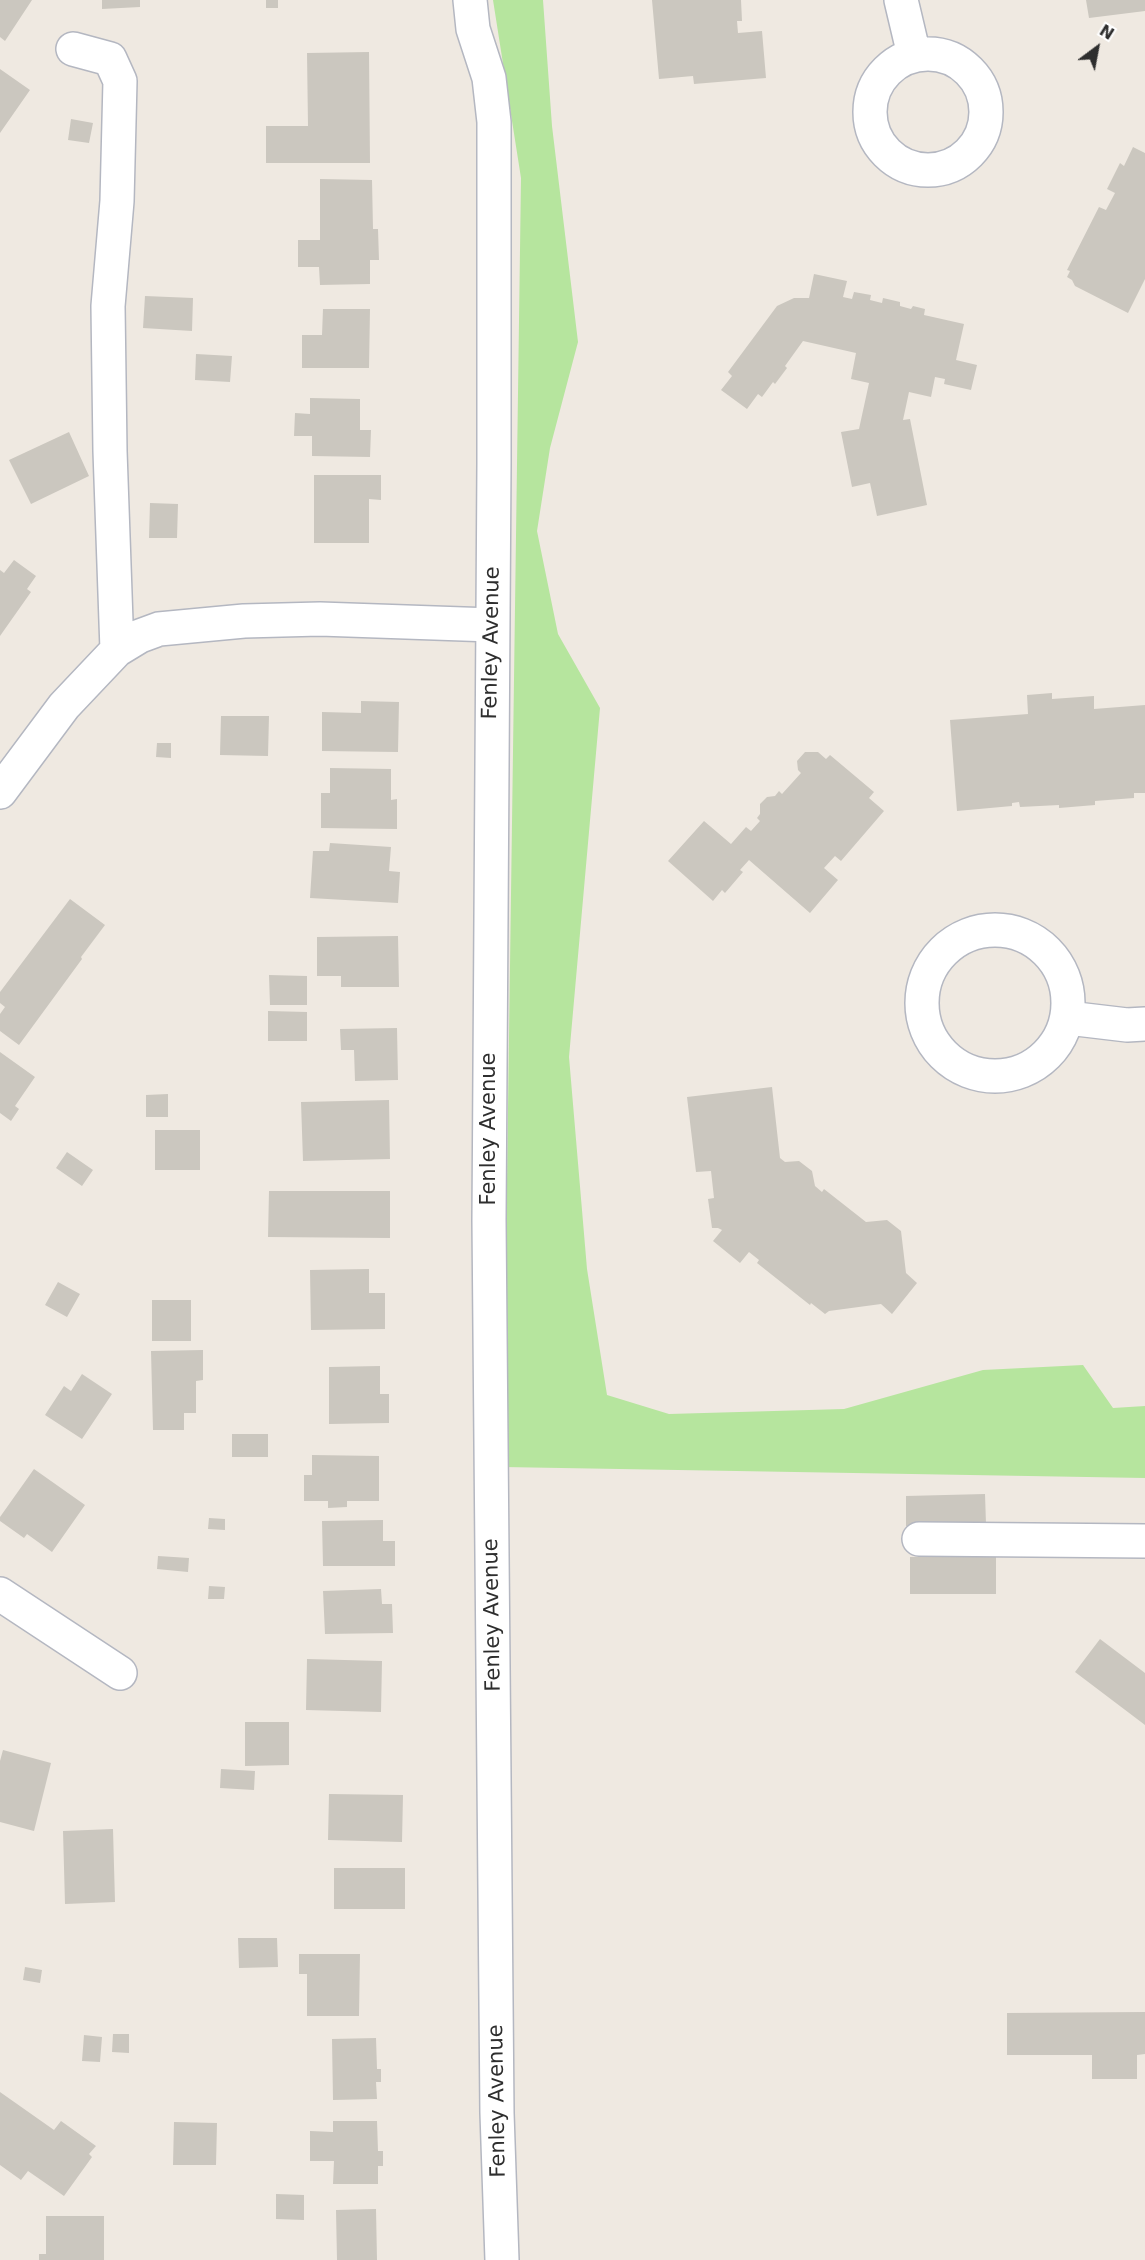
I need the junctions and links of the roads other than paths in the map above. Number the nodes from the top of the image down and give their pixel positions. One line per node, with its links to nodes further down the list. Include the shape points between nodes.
1 (470, 0): 5 (street, Fenley Avenue, via 473,29 489,78 494,122)
2 (901, 0): 4 (street)
3 (73, 49): 6 (street, via 110,59 120,81 117,201 108,306)
4 (914, 55)
5 (492, 625): 6 (street, via 244,621 159,629); 14 (street, Fenley Avenue, via 489,1220)
6 (117, 650): 7 (street, via 64,706)
7 (0, 792)
8 (1068, 1018): 8 (street, via 1067,989 1056,962 1036,942 1009,931 980,931 954,942 933,962 922,988 922,1017 933,1044 953,1065 980,1076 1009,1076 1036,1065 1056,1044); 9 (street)
9 (1145, 1024)
10 (920, 1539): 11 (street)
11 (1145, 1541)
12 (0, 1594): 13 (street)
13 (120, 1673)
14 (502, 2260)

